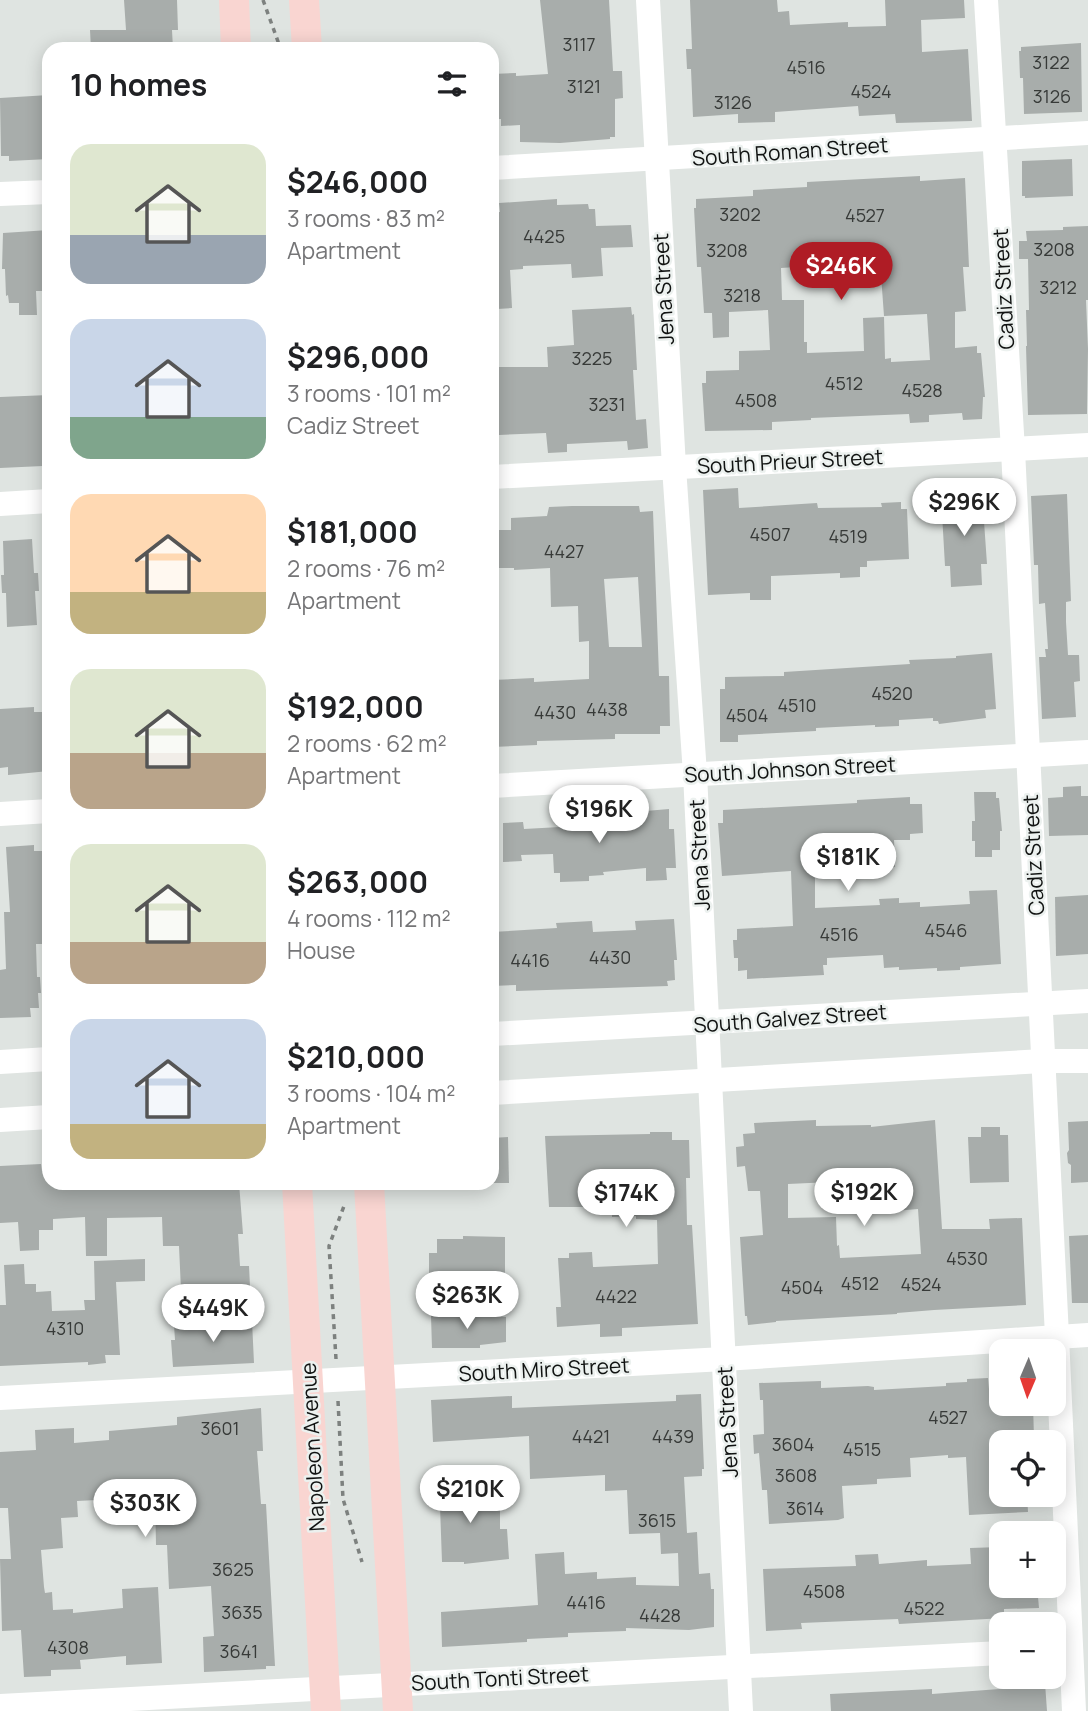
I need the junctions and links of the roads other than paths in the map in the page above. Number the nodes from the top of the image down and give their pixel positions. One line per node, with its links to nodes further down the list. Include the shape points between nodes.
1 (233, 0): 5 (main road)
2 (304, 0): 6 (main road)
3 (648, 0): 9 (street, Jena Street)
4 (986, 0): 8 (street, Cadiz Street)
5 (236, 42)
6 (307, 42)
7 (1088, 132): 8 (street, South Roman Street)
8 (994, 138): 9 (street, South Roman Street); 14 (street, Cadiz Street)
9 (656, 160): 10 (street, South Roman Street); 15 (street, Jena Street)
10 (499, 168)
11 (42, 192): 12 (street)
12 (0, 194)
13 (1088, 445): 14 (street, South Prieur Street)
14 (1013, 450): 15 (street, South Prieur Street); 20 (street, Cadiz Street)
15 (674, 467): 16 (street, South Prieur Street); 21 (street, Jena Street)
16 (499, 477)
17 (42, 501): 18 (street)
18 (0, 504)
19 (1088, 752): 20 (street, South Johnson Street)
20 (1027, 755): 21 (street, South Johnson Street); 26 (street, Cadiz Street)
21 (695, 774): 22 (street, South Johnson Street); 27 (street, Jena Street)
22 (499, 786)
23 (42, 811): 24 (street)
24 (0, 814)
25 (1088, 1001): 26 (street, South Galvez Street)
26 (1040, 1002): 27 (street, South Galvez Street); 30 (street, Cadiz Street)
27 (708, 1024): 28 (street, South Galvez Street); 33 (street, Jena Street)
28 (499, 1034)
29 (42, 1059): 32 (street)
30 (1042, 1061): 31 (street); 33 (street); 40 (street, Cadiz Street)
31 (1088, 1061)
32 (0, 1062)
33 (711, 1082): 34 (street); 41 (street, Jena Street)
34 (499, 1093)
35 (42, 1117): 36 (street)
36 (0, 1119)
37 (297, 1190): 43 (main road, Napoleon Avenue)
38 (369, 1190): 42 (main road)
39 (1088, 1335): 40 (street, South Miro Street)
40 (1057, 1336): 41 (street, South Miro Street); 45 (street, Cadiz Street)
41 (724, 1359): 42 (street, South Miro Street); 47 (street, Jena Street)
42 (379, 1378): 43 (street, South Miro Street); 48 (main road)
43 (308, 1382): 44 (street, South Miro Street); 49 (main road, Napoleon Avenue)
44 (0, 1398)
45 (1070, 1650): 52 (street, Cadiz Street)
46 (989, 1654): 47 (street, South Tonti Street)
47 (739, 1665): 48 (street, South Tonti Street); 51 (street, Jena Street)
48 (397, 1697): 49 (street, South Tonti Street)
49 (326, 1701): 50 (street, South Tonti Street)
50 (0, 1706)
51 (741, 1711)
52 (1074, 1711)

